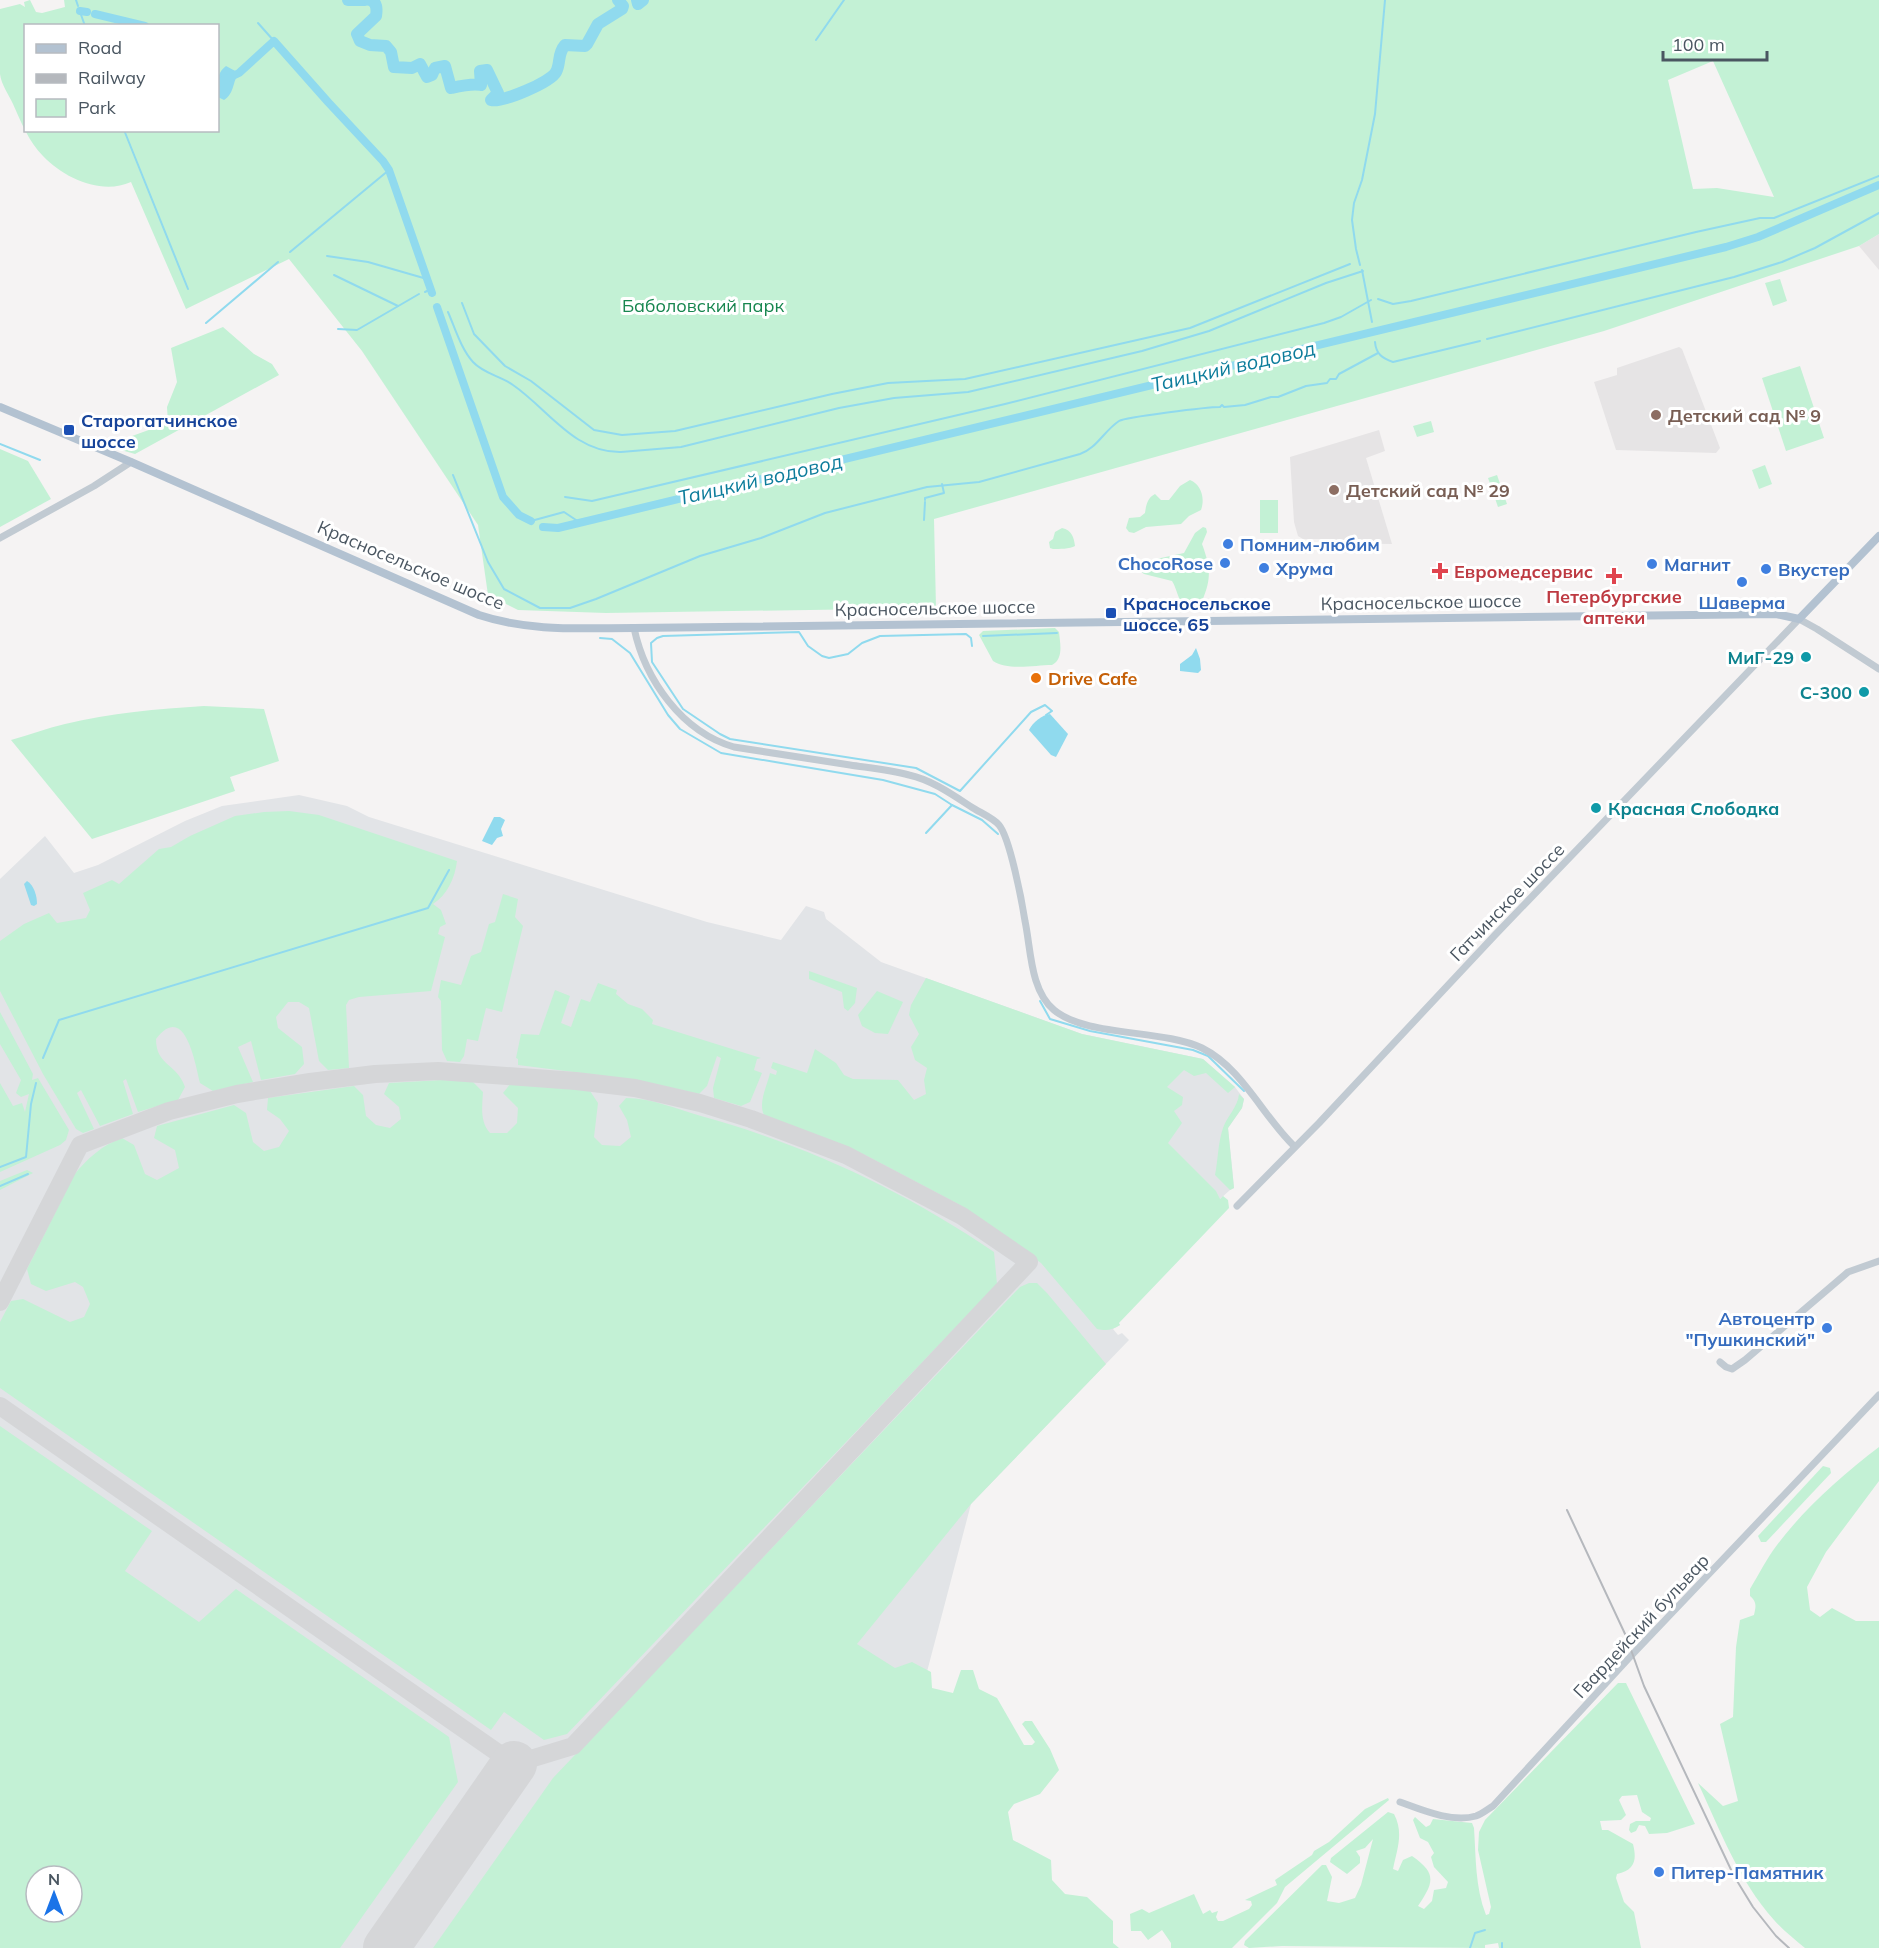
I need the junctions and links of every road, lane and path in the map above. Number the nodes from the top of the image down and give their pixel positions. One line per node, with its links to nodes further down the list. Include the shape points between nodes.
1 (0, 407): 2 (main road, Красносельское шоссе)
2 (130, 462): 4 (street); 6 (main road, Красносельское шоссе, via 479,615 534,627)
3 (1879, 536): 5 (main road)
4 (0, 538)
5 (1799, 619): 6 (main road, Красносельское шоссе, via 1768,614); 7 (street); 8 (street, Гатчинское шоссе)
6 (634, 628): 8 (street, via 642,655 667,698 683,719 718,742 910,775 941,788 998,824 1017,883 1034,972 1051,1008 1080,1023 1154,1036 1212,1053 1228,1065)
7 (1879, 669)
8 (1294, 1146): 9 (street, Гатчинское шоссе)
9 (1237, 1206)
10 (1879, 1261): 11 (street, via 1848,1272 1732,1369)
11 (1720, 1362)
12 (1879, 1395): 13 (street, Гвардейский бульвар, via 1493,1806 1478,1816 1460,1818)
13 (1400, 1802)

